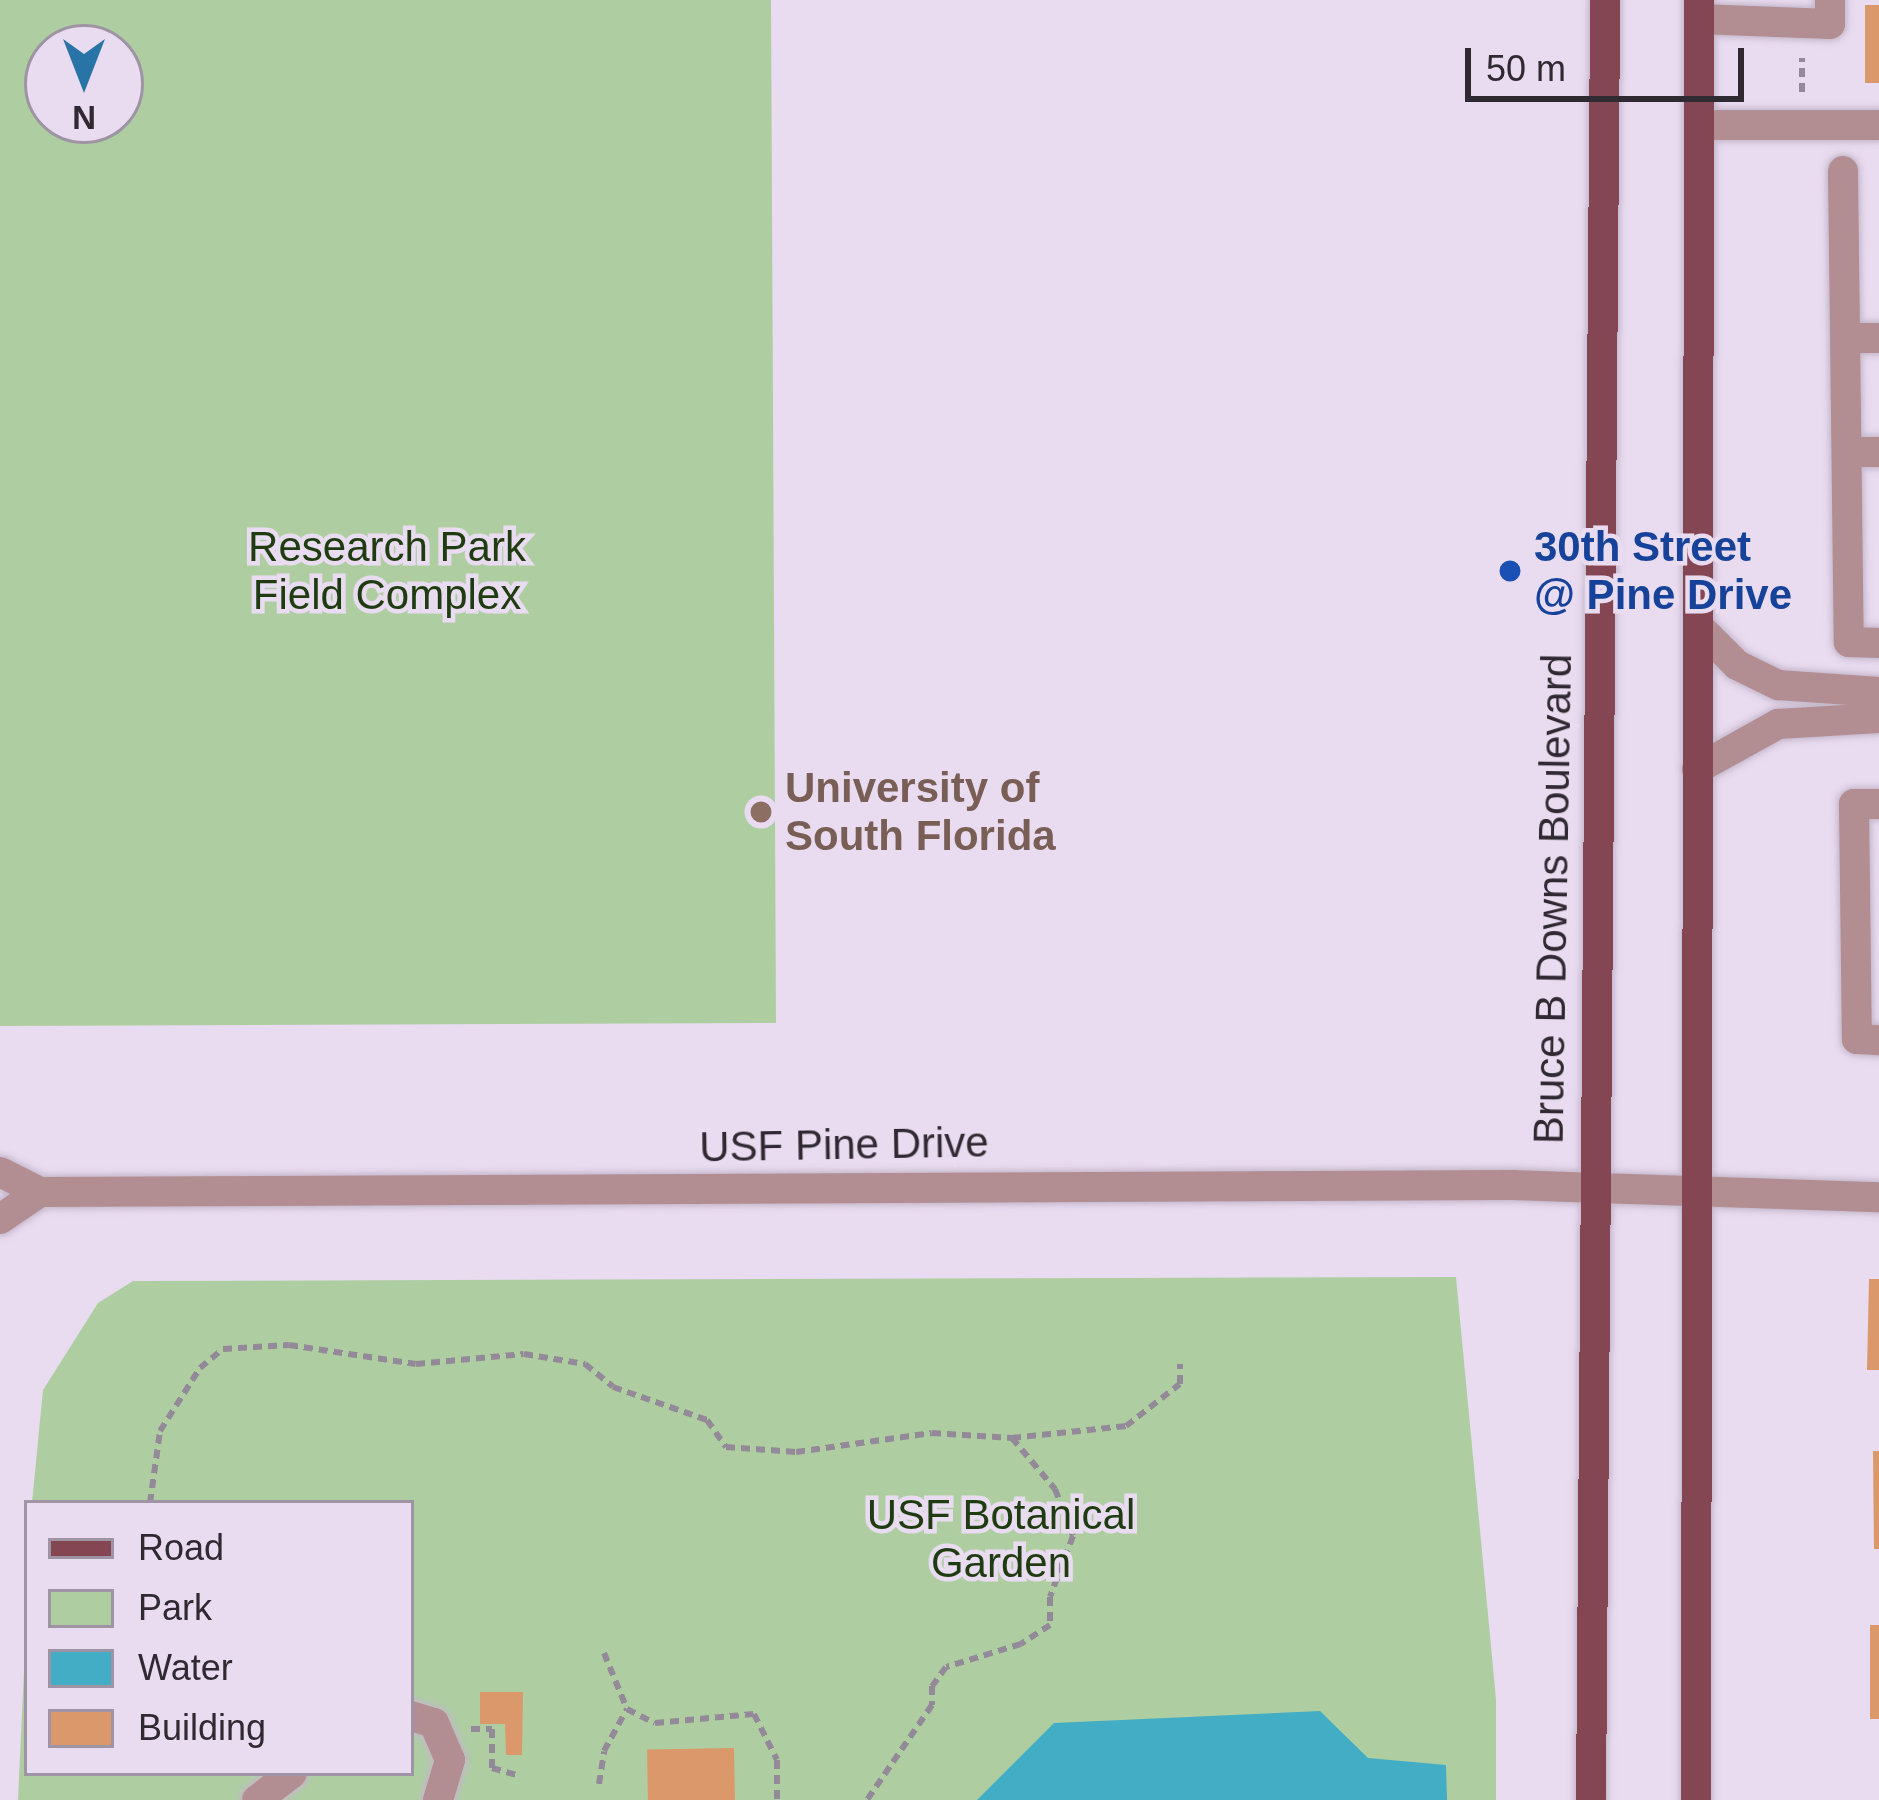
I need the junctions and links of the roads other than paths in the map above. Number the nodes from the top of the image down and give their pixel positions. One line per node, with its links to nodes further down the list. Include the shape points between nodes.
1 (1605, 0): 19 (main road, Bruce B Downs Boulevard)
2 (1831, 0): 3 (street, via 1830,24)
3 (1699, 10): 4 (main road)
4 (1699, 125): 5 (street); 11 (main road)
5 (1879, 125)
6 (1843, 171): 7 (street)
7 (1847, 338): 8 (street); 9 (street)
8 (1879, 338)
9 (1847, 452): 10 (street); 12 (street, via 1849,642)
10 (1879, 452)
11 (1698, 626): 13 (street, via 1737,665 1778,686); 15 (main road)
12 (1879, 643)
13 (1879, 692)
14 (1879, 718): 15 (street, via 1778,724)
15 (1697, 769): 21 (main road)
16 (1879, 804): 17 (street, via 1854,804 1856,1039)
17 (1879, 1040)
18 (0, 1172): 20 (street)
19 (1592, 1189): 20 (street, USF Pine Drive); 21 (street, USF Pine Drive); 28 (main road, Bruce B Downs Boulevard)
20 (40, 1192): 23 (street)
21 (1698, 1193): 22 (street, USF Pine Drive); 29 (main road)
22 (1879, 1197)
23 (0, 1219)
24 (414, 1716): 27 (street, via 434,1723 450,1760)
25 (288, 1776): 26 (street)
26 (256, 1800)
27 (438, 1800)
28 (1591, 1800)
29 (1696, 1800)

